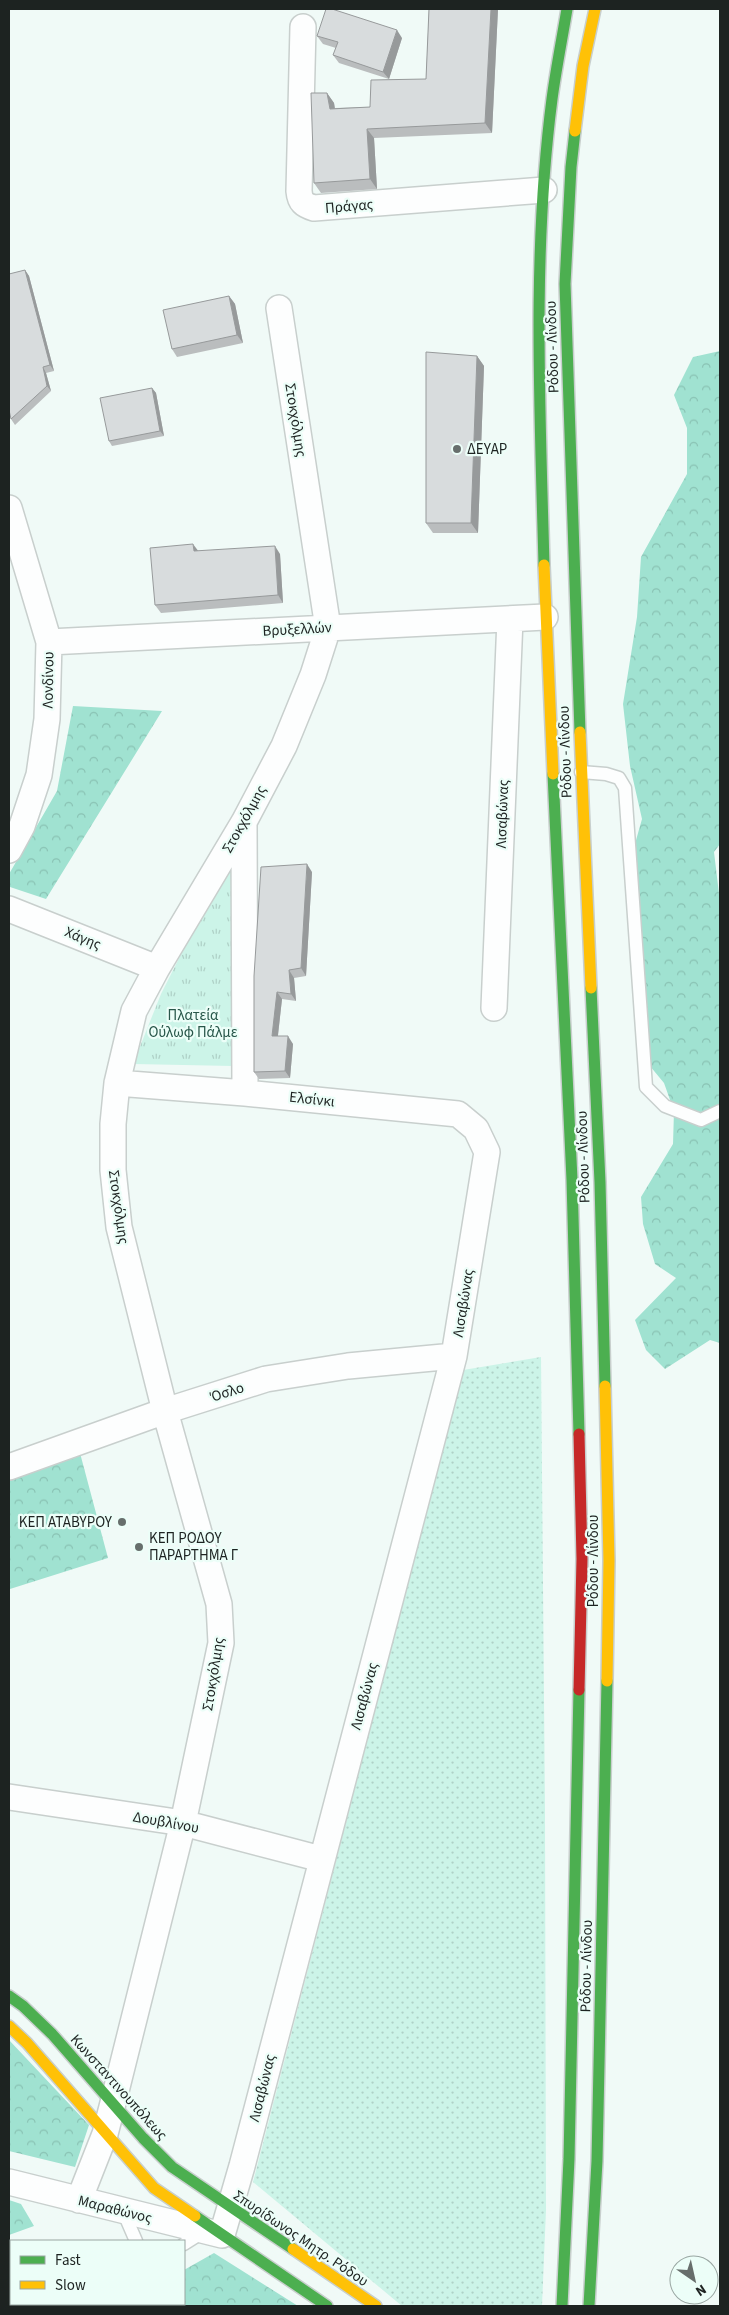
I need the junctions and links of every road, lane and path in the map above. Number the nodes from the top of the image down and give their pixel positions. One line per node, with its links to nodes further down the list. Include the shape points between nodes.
1 (566, 9): 4 (main road, Ρόδου - Λίνδου, via 552,100)
2 (595, 9): 11 (main road, Ρόδου - Λίνδου, via 583,66 572,158 565,284)
3 (303, 27): 4 (street, Πράγας, via 298,191 306,206 314,208)
4 (544, 190): 7 (main road, Ρόδου - Λίνδου, via 539,348)
5 (279, 308): 9 (street, Στοκχόλμης)
6 (9, 508): 10 (street, Λονδίνου)
7 (545, 617): 8 (street, Βρυξελλών); 39 (main road, Ρόδου - Λίνδου, via 572,1180 582,1559 569,2159)
8 (510, 619): 9 (street, Βρυξελλών); 16 (street, Λισαβώνας)
9 (328, 628): 10 (street, Βρυξελλών); 12 (street, Στοκχόλμης, via 284,746)
10 (49, 642): 13 (street, Λονδίνου, via 47,718 38,776 22,826)
11 (581, 772): 19 (lane, via 619,778 624,788 646,1086 665,1106 700,1120); 40 (main road, Ρόδου - Λίνδου, via 600,1182 609,1560 596,2161)
12 (244, 822): 15 (street, Στοκχόλμης); 18 (street)
13 (9, 850)
14 (9, 909): 15 (street, Χάγης)
15 (157, 968): 17 (street, Στοκχόλμης, via 134,1011)
16 (494, 1008)
17 (117, 1083): 18 (street, Ελσίνκι); 22 (street, Στοκχόλμης, via 113,1170 119,1227)
18 (245, 1093): 20 (street, Ελσίνκι, via 458,1114 476,1129)
19 (720, 1111)
20 (487, 1152): 21 (street, Λισαβώνας)
21 (454, 1356): 22 (street, Όσλο, via 348,1366 266,1379); 26 (street, Λισαβώνας)
22 (165, 1411): 23 (street, Όσλο); 25 (street, Στοκχόλμης, via 218,1604 221,1643)
23 (9, 1467)
24 (9, 1797): 25 (street, Δουβλίνου)
25 (183, 1823): 26 (street, Δουβλίνου); 29 (street, Στοκχόλμης)
26 (321, 1859): 33 (street, Λισαβώνας)
27 (9, 1996): 29 (main road, Κωνσταντινουπόλεως, via 52,2034)
28 (9, 2026): 30 (main road)
29 (113, 2103): 30 (street, Στοκχόλμης); 33 (main road, Κωνσταντινουπόλεως, via 172,2167)
30 (105, 2134): 32 (street, Στοκχόλμης); 35 (main road, via 154,2188)
31 (9, 2182): 32 (street, Μαραθώνος)
32 (79, 2200): 34 (street, Μαραθώνος)
33 (220, 2201): 35 (street, Λισαβώνας); 38 (main road, Σπυρίδωνος Μητρ. Ρόδου)
34 (123, 2211): 35 (street, Μαραθώνος); 36 (lane)
35 (201, 2232): 37 (main road)
36 (136, 2240)
37 (327, 2306)
38 (376, 2306)
39 (562, 2306)
40 (589, 2306)

